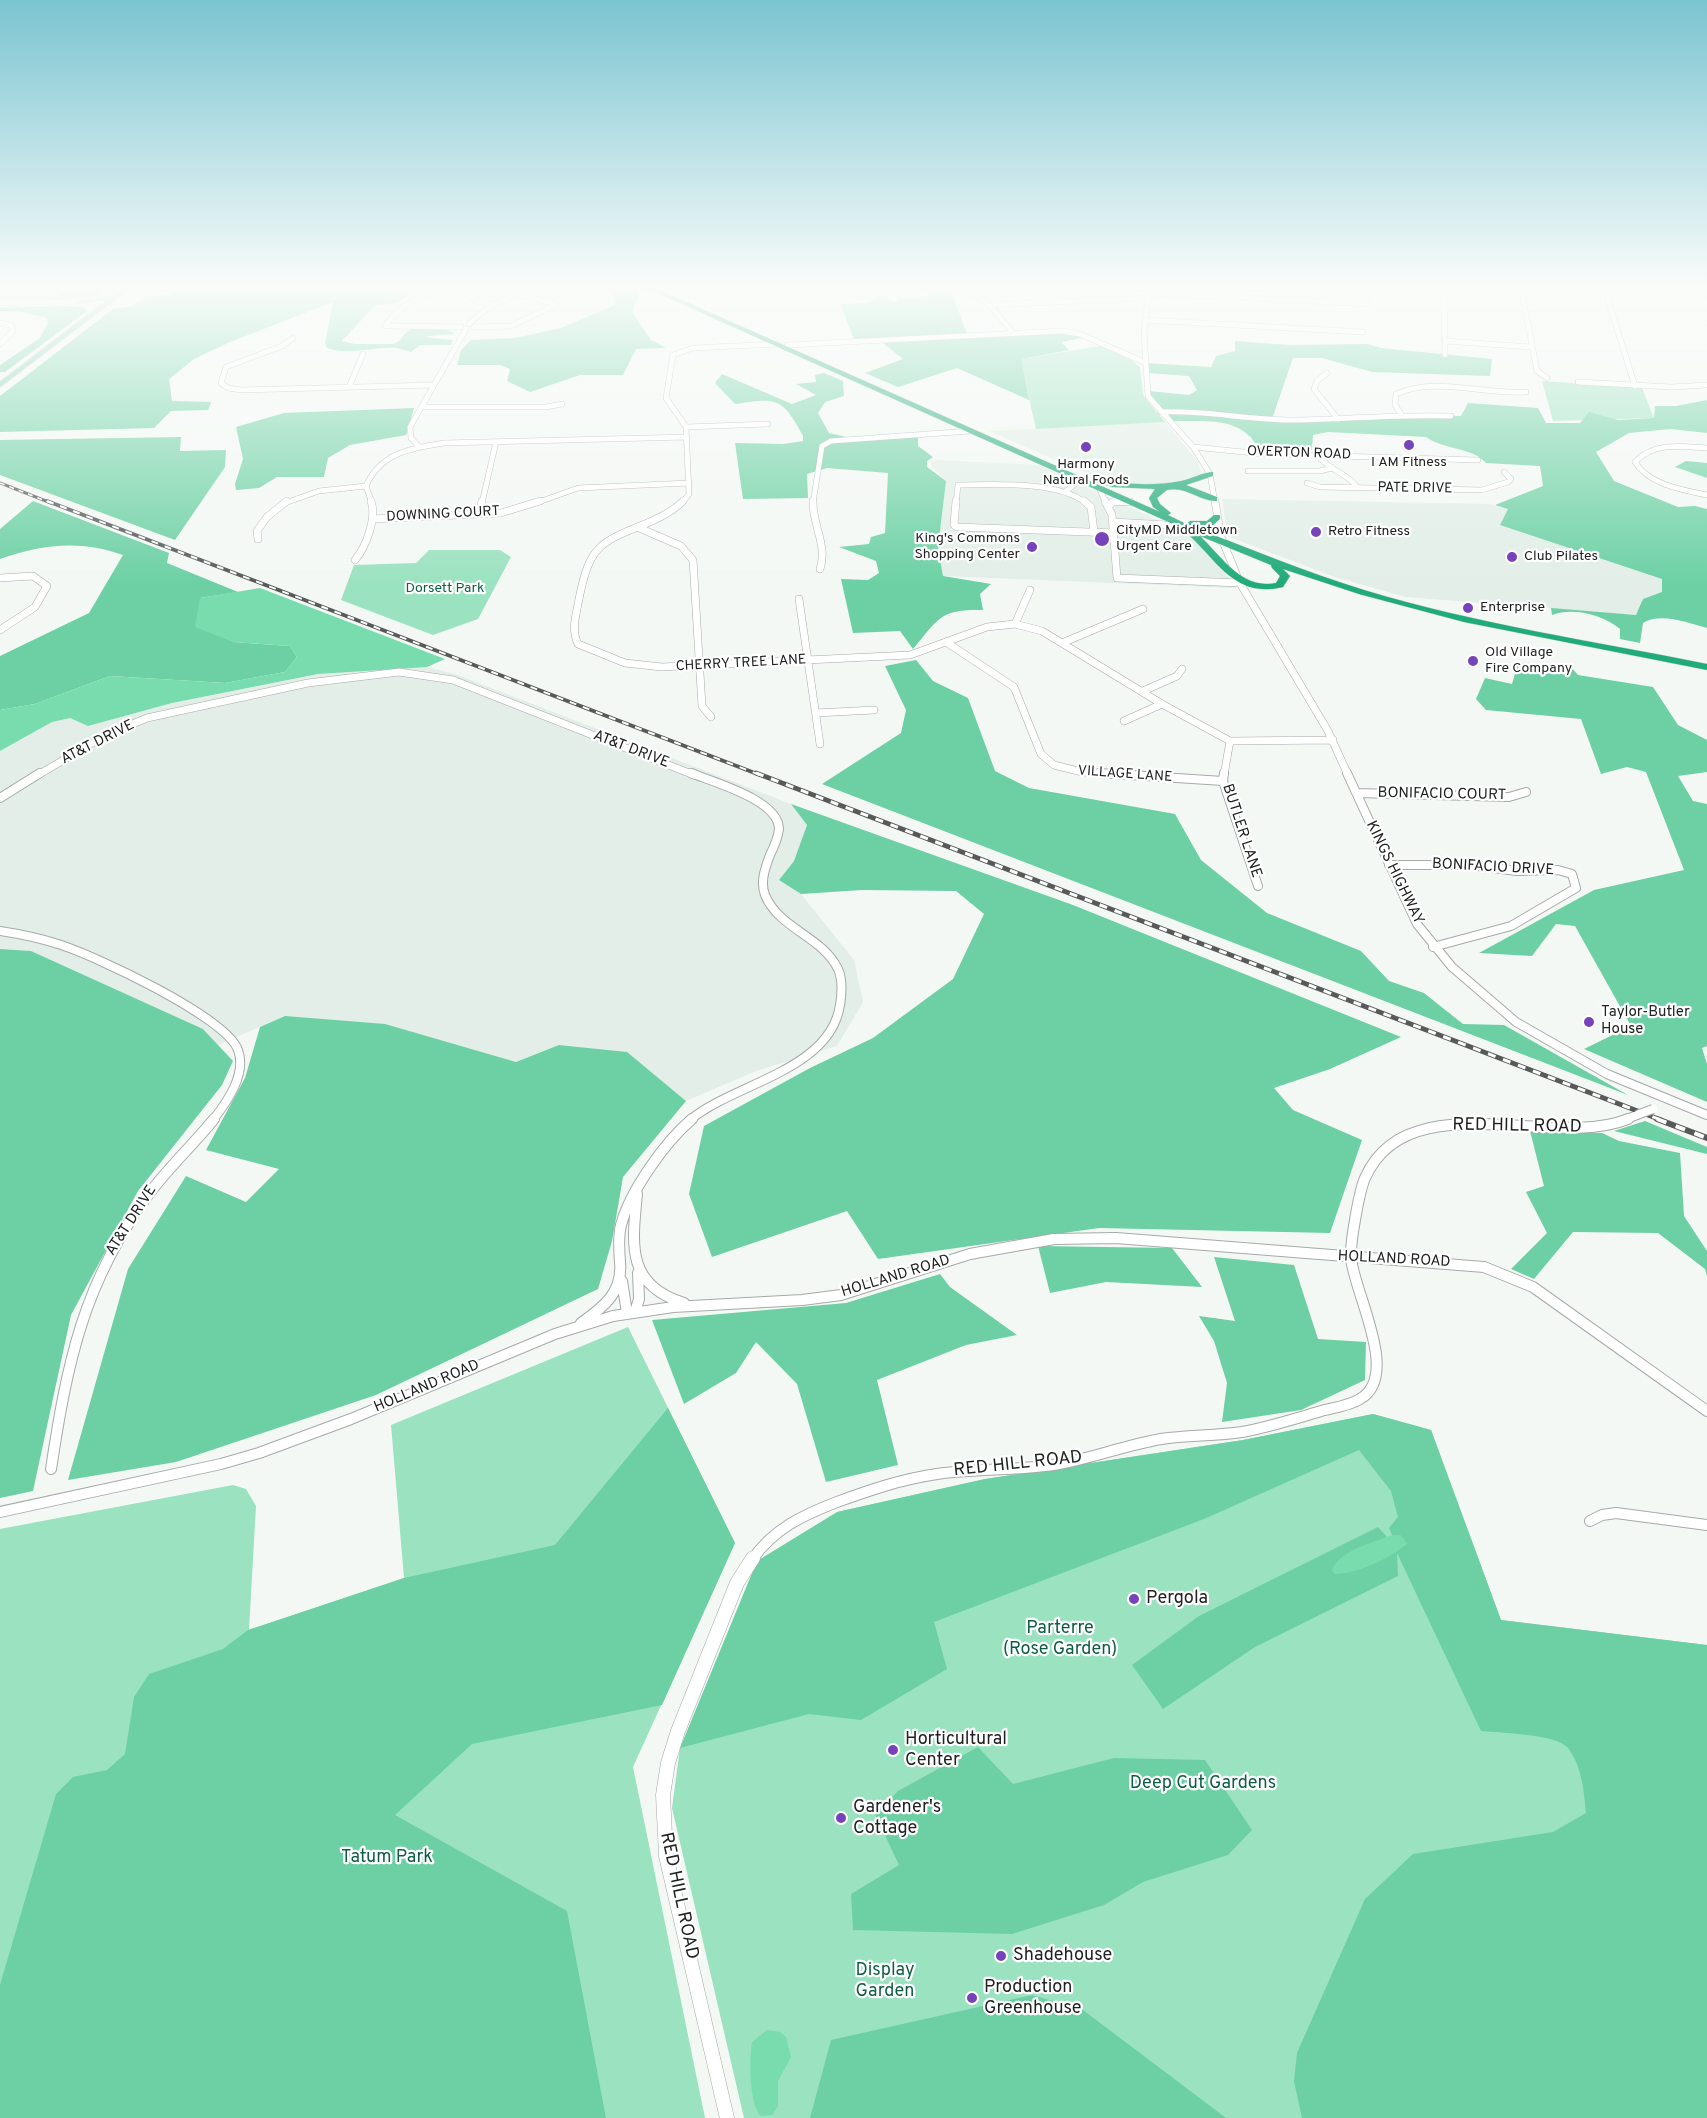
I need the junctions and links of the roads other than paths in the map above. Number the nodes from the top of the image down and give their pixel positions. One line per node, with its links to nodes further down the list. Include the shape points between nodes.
1 (434, 386): 12 (street)
2 (226, 387): 3 (street, via 241,390)
3 (349, 387): 4 (street)
4 (363, 387)
5 (668, 387): 18 (street, via 666,398)
6 (872, 387): 19 (highway)
7 (881, 387): 32 (highway)
8 (1147, 387): 13 (street, via 1148,396)
9 (1315, 387): 16 (street)
10 (1526, 392): 14 (street, via 1403,390 1394,401)
11 (562, 404): 12 (street, via 546,408)
12 (422, 407): 22 (street, via 409,432)
13 (1163, 414): 16 (street); 23 (street)
14 (1401, 414): 15 (street); 16 (street)
15 (1451, 416)
16 (1338, 418)
17 (768, 424): 18 (street)
18 (686, 427): 20 (street)
19 (970, 431): 31 (highway); 62 (street, via 831,441 822,446 813,513 823,555)
20 (687, 437): 21 (street); 33 (street)
21 (496, 442): 22 (street); 48 (street)
22 (418, 447): 35 (street, via 381,462)
23 (1192, 447): 25 (street, OVERTON ROAD); 30 (street)
24 (1707, 448): 39 (street, via 1662,447 1635,462 1642,472 1665,484)
25 (1319, 456): 26 (street, OVERTON ROAD); 27 (street)
26 (1478, 460)
27 (1332, 468): 28 (street); 37 (street, via 1353,479)
28 (1248, 471)
29 (1504, 472): 37 (street, PATE DRIVE, via 1511,479 1508,482 1482,490)
30 (1210, 474): 32 (highway, via 1189,483 1132,486); 41 (street, KINGS HIGHWAY)
31 (1076, 478): 36 (highway); 38 (street, via 1076,483)
32 (1088, 479): 47 (highway)
33 (689, 483): 48 (street, DOWNING COURT, via 578,488 520,509); 53 (street, CHERRY TREE LANE, via 689,494 682,504)
34 (1307, 483): 37 (street, PATE DRIVE, via 1320,488)
35 (366, 486): 50 (street, via 374,503); 56 (street, via 314,492 285,501 267,515 257,531)
36 (1099, 488): 40 (street); 42 (highway)
37 (1358, 488)
38 (1065, 492): 43 (street); 54 (street, via 958,485 954,525)
39 (1707, 495)
40 (1101, 498): 43 (street); 44 (street)
41 (1214, 499): 47 (highway, via 1194,489 1165,488 1153,498); 49 (street, KINGS HIGHWAY)
42 (1130, 502): 44 (street, via 1112,501); 52 (highway)
43 (1088, 503): 45 (street)
44 (1108, 506): 46 (street)
45 (1093, 513): 46 (street); 54 (street)
46 (1112, 513): 51 (street)
47 (1167, 513): 52 (highway)
48 (479, 514): 50 (street, DOWNING COURT)
49 (1216, 517): 52 (highway, via 1209,524); 57 (street, KINGS HIGHWAY)
50 (372, 519): 59 (street, via 363,551)
51 (1113, 522): 52 (street); 55 (street)
52 (1186, 525): 57 (highway); 64 (highway)
53 (637, 527): 74 (street, via 681,546 692,557); 74 (street, CHERRY TREE LANE, via 605,543 590,556 574,639 586,649 636,665)
54 (1094, 532): 55 (street)
55 (1114, 533): 64 (street, via 1117,578)
56 (258, 539)
57 (1222, 540): 58 (highway); 61 (street, KINGS HIGHWAY); 73 (highway, via 1327,577 1436,608)
58 (1255, 556): 60 (highway); 61 (highway)
59 (355, 560)
60 (1268, 561): 64 (highway, via 1283,573 1284,583 1266,588); 75 (highway, via 1354,590 1464,619)
61 (1230, 562): 64 (street, KINGS HIGHWAY)
62 (820, 568)
63 (0, 578): 69 (street, via 33,576 47,586 35,606)
64 (1240, 582): 83 (street, KINGS HIGHWAY)
65 (1030, 590): 68 (street)
66 (799, 599): 72 (street)
67 (1143, 609): 71 (street)
68 (1015, 624): 70 (street, CHERRY TREE LANE, via 987,627); 71 (street, CHERRY TREE LANE, via 1036,628)
69 (0, 630)
70 (946, 642): 72 (street, CHERRY TREE LANE, via 910,655); 86 (street, VILLAGE LANE, via 1014,687 1041,754 1054,765 1082,772)
71 (1062, 643): 77 (street, CHERRY TREE LANE)
72 (808, 660): 74 (street, CHERRY TREE LANE); 80 (street)
73 (1707, 662)
74 (700, 666): 81 (street, via 702,706)
75 (1707, 667)
76 (1182, 669): 77 (street, via 1177,676)
77 (1143, 691): 78 (street, CHERRY TREE LANE)
78 (1162, 704): 82 (street); 84 (street, CHERRY TREE LANE)
79 (874, 710): 80 (street)
80 (816, 713): 85 (street)
81 (711, 717)
82 (1124, 721)
83 (1333, 740): 84 (street, CHERRY TREE LANE); 88 (street, KINGS HIGHWAY)
84 (1230, 741): 86 (street, BUTLER LANE)
85 (820, 744)
86 (1223, 781): 91 (street, BUTLER LANE)
87 (1526, 792): 88 (street, BONIFACIO COURT, via 1509,797)
88 (1357, 793): 90 (street, KINGS HIGHWAY)
89 (0, 798): 96 (street, AT&T DRIVE, via 91,742 140,721 311,682 408,672 453,680 765,805 777,820 779,830 763,882 764,894 779,915 833,960 842,984 839,1015 818,1048 714,1101 691,1118)
90 (1389, 865): 93 (street, KINGS HIGHWAY, via 1405,903); 93 (street, BONIFACIO DRIVE, via 1470,865 1572,874 1576,888 1510,926)
91 (1258, 886)
92 (0, 931): 104 (street, AT&T DRIVE, via 50,940 100,959 219,1026 233,1039 240,1055 238,1076 227,1099 140,1206 95,1282 66,1368)
93 (1433, 946): 94 (street, KINGS HIGHWAY, via 1472,987 1516,1022 1575,1058)
94 (1666, 1099): 95 (street, KINGS HIGHWAY); 97 (street, RED HILL ROAD, bridge, via 1618,1123 1593,1128 1452,1124 1404,1137 1380,1154 1365,1177)
95 (1707, 1115)
96 (638, 1191): 98 (street, via 634,1228); 99 (street, AT&T DRIVE, via 620,1227)
97 (1351, 1257): 100 (street, HOLLAND ROAD, via 1116,1238 1054,1239 970,1254 841,1295); 103 (street, HOLLAND ROAD, via 1469,1264 1516,1278 1551,1298); 108 (street, RED HILL ROAD, via 1378,1362 1376,1380 1361,1399 1240,1432 1161,1439 1058,1464 938,1474 885,1484 800,1516 773,1534 752,1557 737,1583 678,1731 663,1795 666,1856)
98 (637, 1268): 100 (street, via 653,1291); 101 (street, via 639,1299)
99 (621, 1270): 101 (street); 102 (street, via 614,1296)
100 (695, 1305): 101 (street, HOLLAND ROAD)
101 (631, 1313): 102 (street, HOLLAND ROAD)
102 (574, 1327): 105 (street, HOLLAND ROAD, via 259,1453)
103 (1707, 1410)
104 (51, 1469)
105 (0, 1512)
106 (1590, 1521): 107 (street, via 1616,1514)
107 (1707, 1525)
108 (727, 2118)

